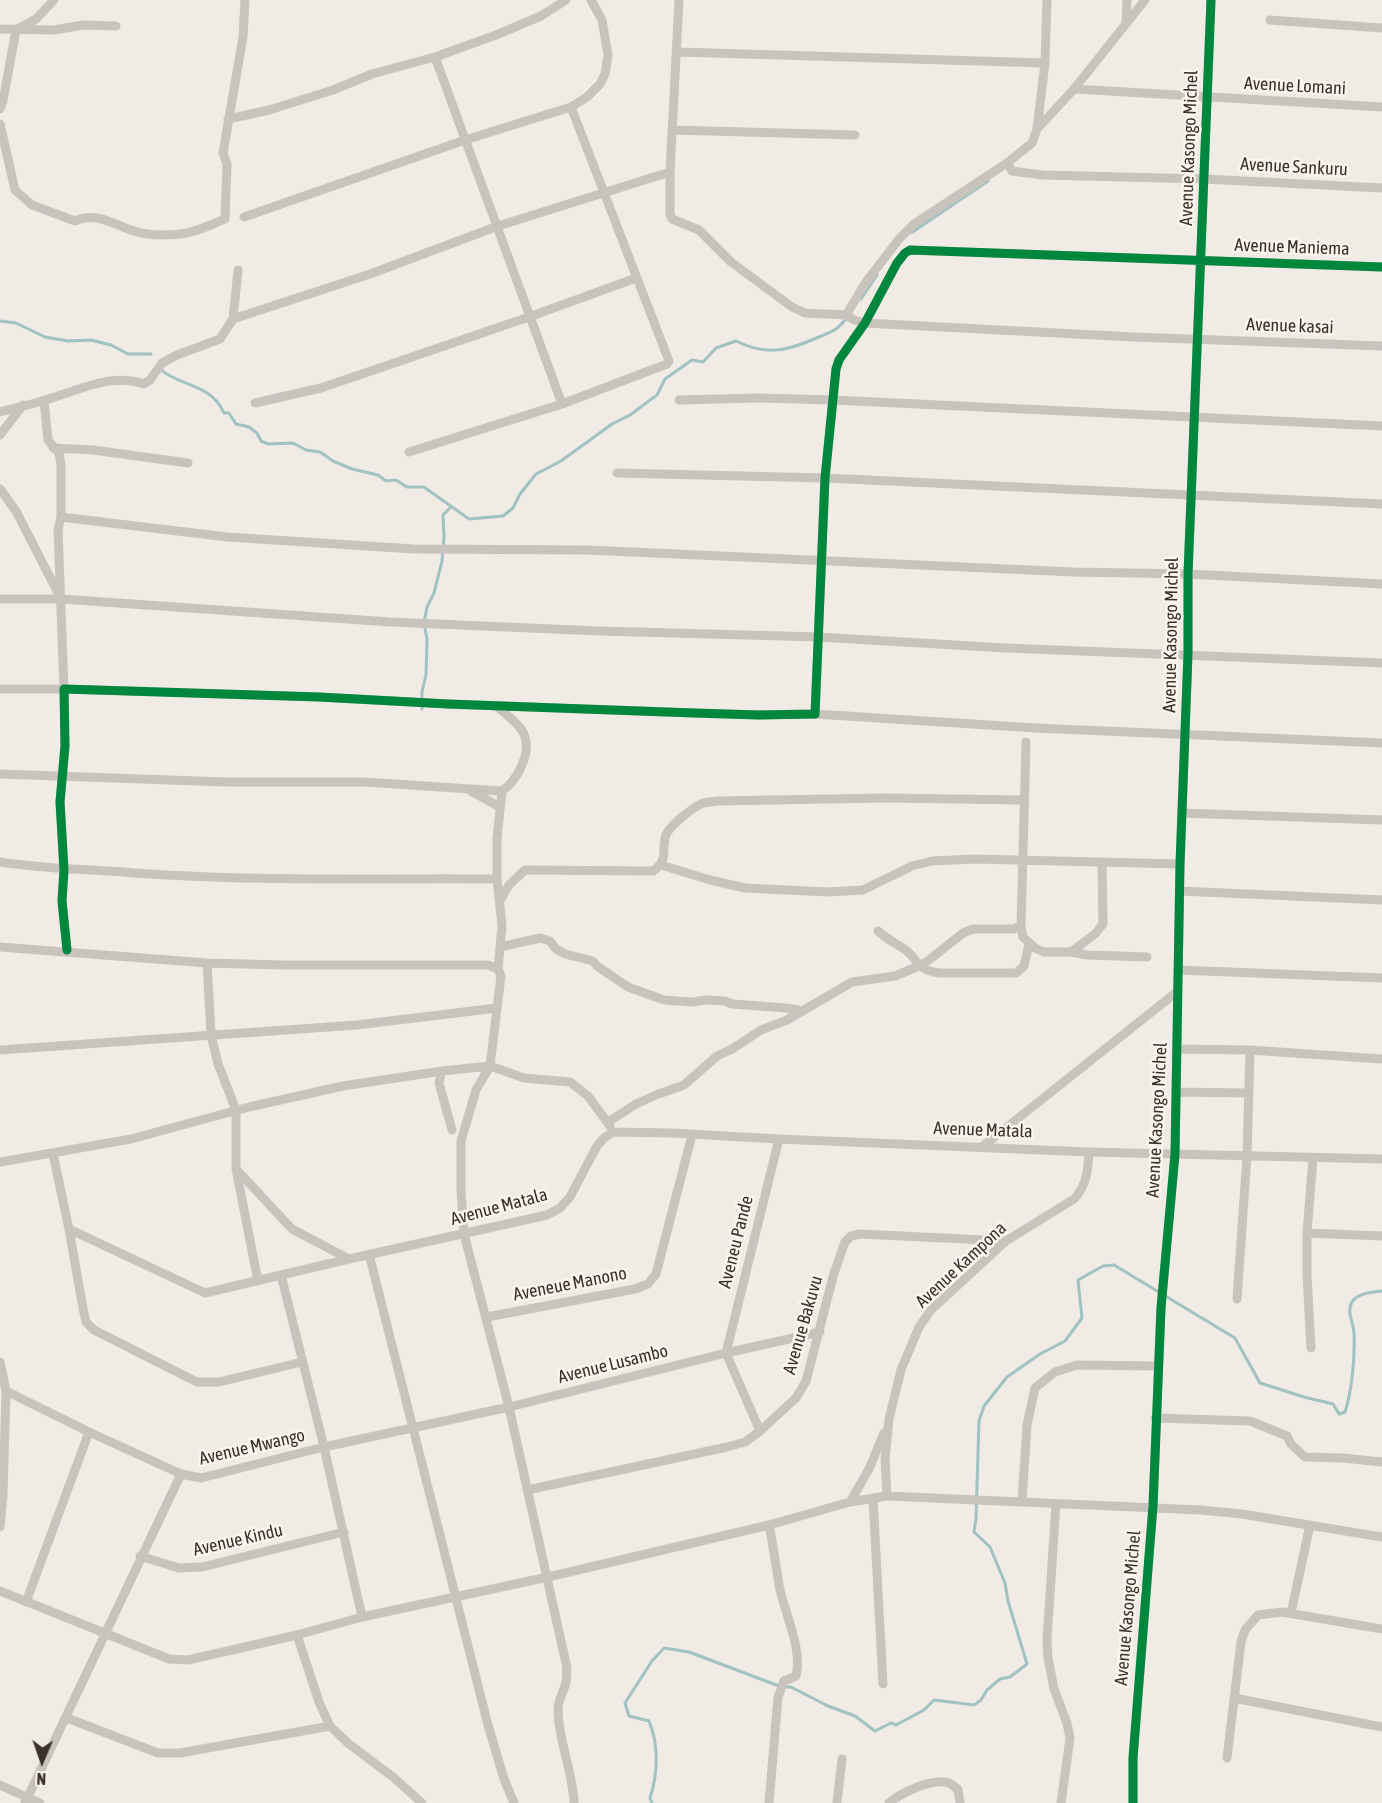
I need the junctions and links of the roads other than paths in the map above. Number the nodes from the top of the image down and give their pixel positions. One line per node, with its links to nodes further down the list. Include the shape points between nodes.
1 (54, 0): 15 (street, via 36,19)
2 (245, 0): 24 (street, via 243,37)
3 (567, 0): 17 (street, via 541,16)
4 (591, 0): 22 (street, via 602,20 608,44 605,74 593,92)
5 (679, 0): 16 (street)
6 (1047, 0): 18 (street)
7 (1127, 0): 11 (street)
8 (1145, 0): 11 (street)
9 (1211, 0): 20 (street, Avenue Kasongo Michel)
10 (1270, 20): 13 (street)
11 (1126, 24): 19 (street)
12 (116, 26): 15 (street)
13 (1382, 28)
14 (0, 29): 15 (street)
15 (16, 30): 23 (street)
16 (678, 52): 18 (street); 27 (street)
17 (435, 57): 24 (street, via 269,110); 29 (street)
18 (1045, 63): 26 (street)
19 (1074, 90): 20 (street, Avenue Lomani); 26 (street)
20 (1207, 98): 21 (street, Avenue Lomani); 32 (street, Avenue Kasongo Michel)
21 (1382, 106)
22 (571, 107): 29 (street); 34 (street)
23 (0, 109)
24 (228, 119): 25 (street, via 223,153 225,219 190,232 158,234 132,232 94,217 75,221 24,200 15,190)
25 (0, 124)
26 (1037, 129): 30 (street, via 1032,143)
27 (672, 130): 28 (street); 31 (street)
28 (855, 135)
29 (465, 140): 35 (street); 36 (street)
30 (1010, 167): 32 (street, Avenue Sankuru, via 1042,175); 42 (street, via 915,224 899,239 866,282)
31 (670, 172): 34 (street); 42 (street, Avenue kasai, via 672,219 699,230 731,262 792,307 805,313)
32 (1204, 179): 33 (street, Avenue Sankuru); 37 (street, Avenue Kasongo Michel)
33 (1382, 188)
34 (603, 192): 36 (street); 40 (street)
35 (244, 217)
36 (498, 226): 41 (street); 43 (street)
37 (1200, 259): 38 (street, Avenue Maniema); 44 (street, Avenue Maniema, via 910,250 897,263); 45 (street, Avenue Kasongo Michel)
38 (1382, 267)
39 (238, 270): 43 (street)
40 (636, 278): 41 (street); 51 (street, via 669,361)
41 (530, 317): 50 (street, via 321,388); 51 (street)
42 (850, 317): 44 (street, Avenue kasai)
43 (233, 319): 49 (street, via 220,339 162,363 144,384 121,379)
44 (865, 323): 45 (street, Avenue kasai); 48 (street, via 839,360)
45 (1197, 339): 46 (street, Avenue kasai); 54 (street, Avenue Kasongo Michel)
46 (1382, 346)
47 (679, 400): 48 (street)
48 (833, 400): 54 (street); 61 (street)
49 (44, 401): 52 (street); 57 (street, via 48,440)
50 (255, 403)
51 (562, 404): 58 (street)
52 (23, 405): 53 (street); 56 (street)
53 (0, 412)
54 (1194, 416): 55 (street); 63 (street, Avenue Kasongo Michel)
55 (1382, 426)
56 (0, 435)
57 (53, 448): 59 (street); 65 (street, via 59,453 61,464)
58 (409, 452)
59 (188, 463)
60 (617, 473): 61 (street)
61 (825, 478): 63 (street); 66 (street)
62 (2, 495): 70 (street, via 16,511)
63 (1191, 496): 64 (street); 67 (street, Avenue Kasongo Michel)
64 (1382, 504)
65 (61, 518): 66 (street, via 228,537 414,549 588,550); 70 (street)
66 (822, 559): 67 (street); 71 (street)
67 (1188, 574): 68 (street); 72 (street, Avenue Kasongo Michel)
68 (1382, 584)
69 (0, 599): 70 (street)
70 (61, 599): 71 (street, via 390,622); 75 (street)
71 (819, 638): 72 (street); 77 (street)
72 (1188, 654): 73 (street); 78 (street, Avenue Kasongo Michel)
73 (1382, 663)
74 (0, 689): 75 (street)
75 (64, 689): 76 (street); 82 (street)
76 (496, 706): 77 (street); 84 (street, via 523,733 526,744 517,776)
77 (815, 714): 78 (street)
78 (1186, 733): 80 (street); 87 (street, Avenue Kasongo Michel)
79 (1026, 742): 85 (street)
80 (1382, 743)
81 (0, 774): 82 (street)
82 (63, 775): 83 (street); 94 (street, via 60,802)
83 (463, 788): 84 (street); 86 (street)
84 (502, 791): 86 (street)
85 (1024, 800): 89 (street); 93 (street, via 717,801 702,804 672,825 665,835)
86 (500, 807): 95 (street)
87 (1182, 813): 88 (street); 92 (street, Avenue Kasongo Michel)
88 (1382, 820)
89 (1023, 861): 91 (street); 93 (street, via 932,861 912,866 863,890 828,892 745,888); 99 (street)
90 (0, 862): 94 (street)
91 (1102, 863): 92 (street); 105 (street, via 1103,924)
92 (1180, 864): 96 (street, Avenue Kasongo Michel)
93 (661, 865): 97 (street, via 654,871 525,870)
94 (64, 870): 95 (street, via 206,878); 104 (street, via 62,901)
95 (497, 879): 97 (street)
96 (1180, 891): 98 (street); 110 (street, Avenue Kasongo Michel)
97 (501, 899): 103 (street)
98 (1382, 900)
99 (1021, 926): 101 (street); 108 (street, via 1013,930 974,929)
100 (878, 931): 108 (street)
101 (1029, 944): 105 (street, via 1044,952); 108 (street, via 1024,966 1016,973 939,973)
102 (0, 946): 104 (street)
103 (500, 947): 109 (street); 114 (street, via 540,938 549,940 565,954 593,961 628,987 664,1000 725,1001)
104 (67, 951): 107 (street)
105 (1071, 952): 106 (street)
106 (1147, 957)
107 (207, 963): 109 (street, via 488,965); 115 (street)
108 (919, 966): 114 (street, via 896,976 852,982)
109 (498, 969): 113 (street, via 501,976)
110 (1178, 970): 111 (street); 112 (street, Avenue Kasongo Michel)
111 (1382, 978)
112 (1178, 991): 116 (street, Avenue Kasongo Michel); 130 (street)
113 (496, 1008): 115 (street, via 357,1025); 120 (street)
114 (803, 1011): 125 (street, via 760,1030 717,1056 684,1085 646,1099)
115 (211, 1035): 117 (street); 124 (street)
116 (1177, 1048): 118 (street); 122 (street, Avenue Kasongo Michel)
117 (0, 1050)
118 (1250, 1050): 119 (street); 123 (street)
119 (1382, 1059)
120 (490, 1066): 121 (street); 125 (street, via 524,1078 570,1082 588,1096); 141 (street, via 476,1090 461,1141)
121 (441, 1071): 124 (street, via 343,1086); 126 (street, via 439,1083)
122 (1176, 1092): 123 (street); 133 (street, Avenue Kasongo Michel)
123 (1248, 1094): 134 (street)
124 (236, 1110): 132 (street, via 131,1139); 138 (street)
125 (608, 1122): 127 (street)
126 (452, 1130)
127 (613, 1132): 128 (street, Avenue Matala); 141 (street, Avenue Matala, via 597,1146 560,1208 547,1215)
128 (692, 1135): 129 (street, Avenue Matala); 149 (street, Aveneue Manono, via 656,1274 648,1284)
129 (779, 1140): 130 (street, Avenue Matala); 152 (street, Aveneu Pande)
130 (982, 1147): 131 (street, Avenue Matala)
131 (1089, 1152): 133 (street, Avenue Matala); 143 (street, Avenue Kampona, via 1087,1176 1074,1199)
132 (53, 1154): 137 (street); 139 (street)
133 (1175, 1154): 134 (street, Avenue Matala); 155 (street, Avenue Kasongo Michel)
134 (1247, 1156): 135 (street, Avenue Matala); 148 (street)
135 (1313, 1158): 136 (street, Avenue Matala); 140 (street)
136 (1382, 1159)
137 (0, 1162)
138 (236, 1169): 145 (street, via 292,1228); 147 (street)
139 (69, 1229): 147 (street, Avenue Matala, via 205,1293); 154 (street, via 86,1322 94,1330 197,1382 219,1382)
140 (1307, 1233): 142 (street); 151 (street)
141 (464, 1234): 144 (street, Avenue Matala); 149 (street)
142 (1382, 1236)
143 (1006, 1241): 150 (street, Avenue Bakuvu, via 852,1236 845,1242 834,1273); 159 (street, Avenue Kampona, via 925,1318 900,1370)
144 (369, 1254): 145 (street, Avenue Matala); 160 (street)
145 (349, 1258): 146 (street, Avenue Matala)
146 (281, 1275): 147 (street, Avenue Matala); 154 (street)
147 (258, 1281)
148 (1237, 1299)
149 (487, 1317): 157 (street)
150 (820, 1332): 152 (street, Avenue Lusambo); 161 (street, Avenue Bakuvu, via 801,1390)
151 (1311, 1348)
152 (726, 1353): 157 (street, Avenue Lusambo); 161 (street)
153 (0, 1362): 156 (street)
154 (302, 1362): 163 (street)
155 (1158, 1366): 158 (street, Avenue Kasongo Michel); 170 (street, via 1077,1365 1055,1372 1035,1388 1027,1425)
156 (6, 1392): 162 (street, Avenue Mwango); 175 (street)
157 (509, 1407): 160 (street, Avenue Lusambo); 166 (street)
158 (1155, 1418): 164 (street, via 1250,1421 1287,1436 1305,1457); 172 (street, Avenue Kasongo Michel)
159 (889, 1419): 167 (street, Avenue Kampona); 169 (street, via 869,1469)
160 (413, 1427): 163 (street, Avenue Mwango); 181 (street)
161 (760, 1431): 166 (street, Avenue Bakuvu, via 727,1448)
162 (89, 1432): 165 (street, Avenue Mwango); 182 (street)
163 (324, 1447): 165 (street, Avenue Mwango, via 201,1478); 176 (street)
164 (1382, 1462)
165 (181, 1474): 178 (street)
166 (527, 1490): 179 (street)
167 (886, 1496): 168 (street); 170 (street)
168 (873, 1498): 169 (street); 188 (street)
169 (850, 1502): 173 (street)
170 (1022, 1502): 171 (street)
171 (1056, 1504): 172 (street); 205 (street, via 1047,1639 1054,1689 1070,1738)
172 (1153, 1506): 174 (street); 206 (street, Avenue Kasongo Michel, via 1133,1758)
173 (769, 1525): 179 (street); 201 (street, via 798,1667 795,1676 784,1681 778,1697)
174 (1310, 1525): 177 (street); 183 (street)
175 (0, 1527)
176 (344, 1532): 178 (street, Avenue Kindu, via 196,1568 178,1568); 184 (street)
177 (1382, 1537)
178 (140, 1556): 186 (street)
179 (548, 1577): 181 (street); 200 (street, via 567,1668 558,1708)
180 (0, 1591): 182 (street)
181 (455, 1596): 184 (street); 199 (street, via 488,1725)
182 (26, 1602): 186 (street)
183 (1291, 1613): 185 (street); 189 (street, via 1258,1615 1245,1630)
184 (362, 1617): 187 (street)
185 (1382, 1629)
186 (105, 1634): 187 (street, via 169,1659 188,1660); 190 (street)
187 (297, 1635): 191 (street)
188 (883, 1684)
189 (1234, 1698): 192 (street); 193 (street)
190 (67, 1718): 191 (street, via 158,1753 180,1753); 196 (street)
191 (330, 1726): 198 (street)
192 (1382, 1727)
193 (1227, 1758)
194 (842, 1759): 202 (street)
195 (0, 1785): 196 (street)
196 (27, 1800): 197 (street)
197 (40, 1803)
198 (422, 1803)
199 (514, 1803)
200 (574, 1803)
201 (769, 1803)
202 (837, 1803)
203 (889, 1803): 204 (street, via 921,1787 948,1782 958,1789)
204 (960, 1803)
205 (1061, 1803)
206 (1133, 1803)

